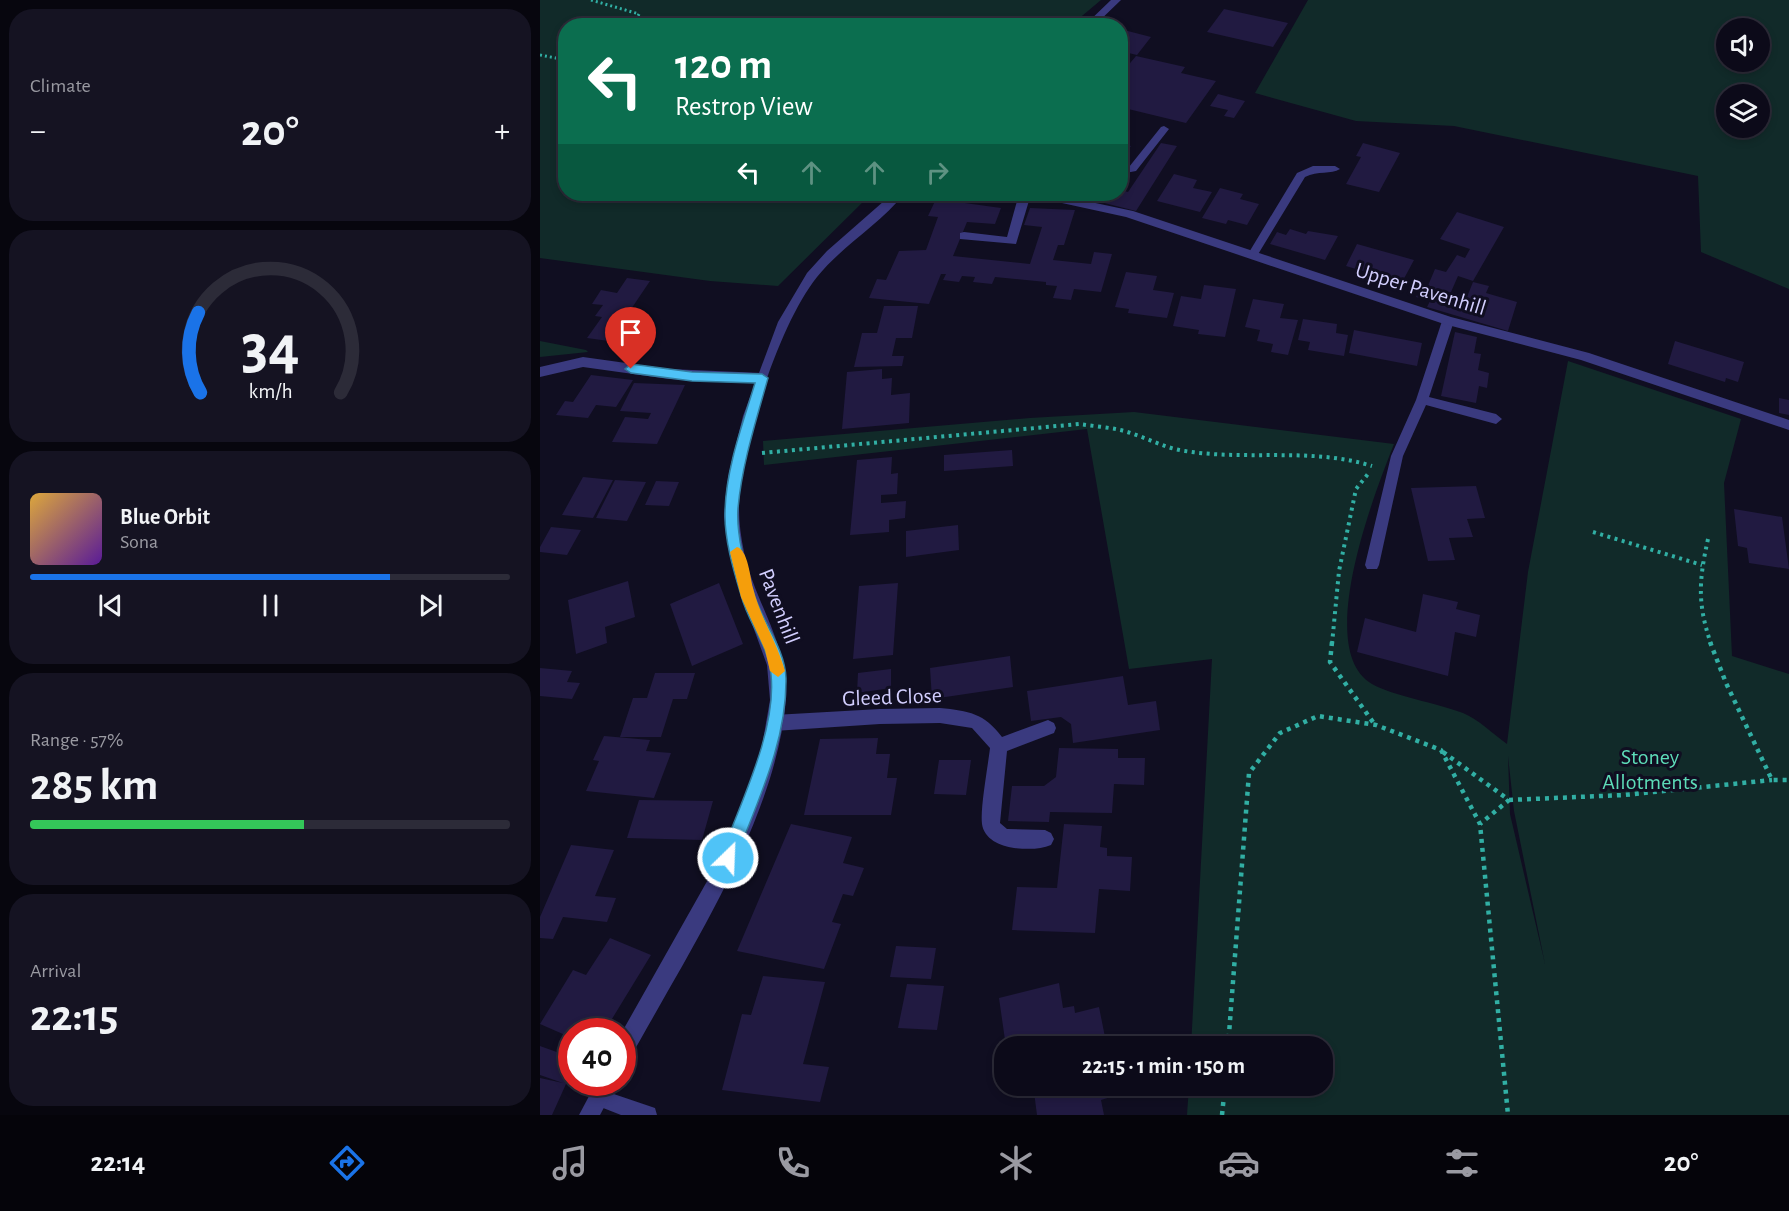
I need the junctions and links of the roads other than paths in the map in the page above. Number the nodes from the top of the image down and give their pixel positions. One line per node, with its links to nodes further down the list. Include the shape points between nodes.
1 (1116, 0): 2 (street)
2 (1097, 18)
3 (1164, 129): 5 (lane)
4 (1335, 169): 10 (lane, via 1313,169 1301,176)
5 (1128, 170)
6 (891, 201): 13 (street, Pavenhill, via 811,276 795,300)
7 (1023, 201): 9 (street, via 1012,241)
8 (1070, 201): 10 (street, Upper Pavenhill, via 1129,214)
9 (964, 236)
10 (1253, 254): 11 (street, Upper Pavenhill)
11 (1448, 321): 14 (lane); 16 (street, Upper Pavenhill, via 1584,356)
12 (540, 372): 13 (street, via 583,362 669,374)
13 (762, 378): 18 (street, Pavenhill, via 732,502 733,534 748,597 779,675)
14 (1422, 400): 15 (lane); 17 (lane, via 1397,456)
15 (1496, 419)
16 (1789, 425)
17 (1372, 565)
18 (774, 723): 20 (street, Gleed Close, via 952,716 976,722); 22 (street, Pavenhill, via 769,750 737,840)
19 (1048, 728): 20 (street)
20 (999, 746): 21 (street, via 994,833 1000,838)
21 (1045, 840)
22 (636, 1027)
23 (598, 1099): 24 (lane)
24 (648, 1115)

